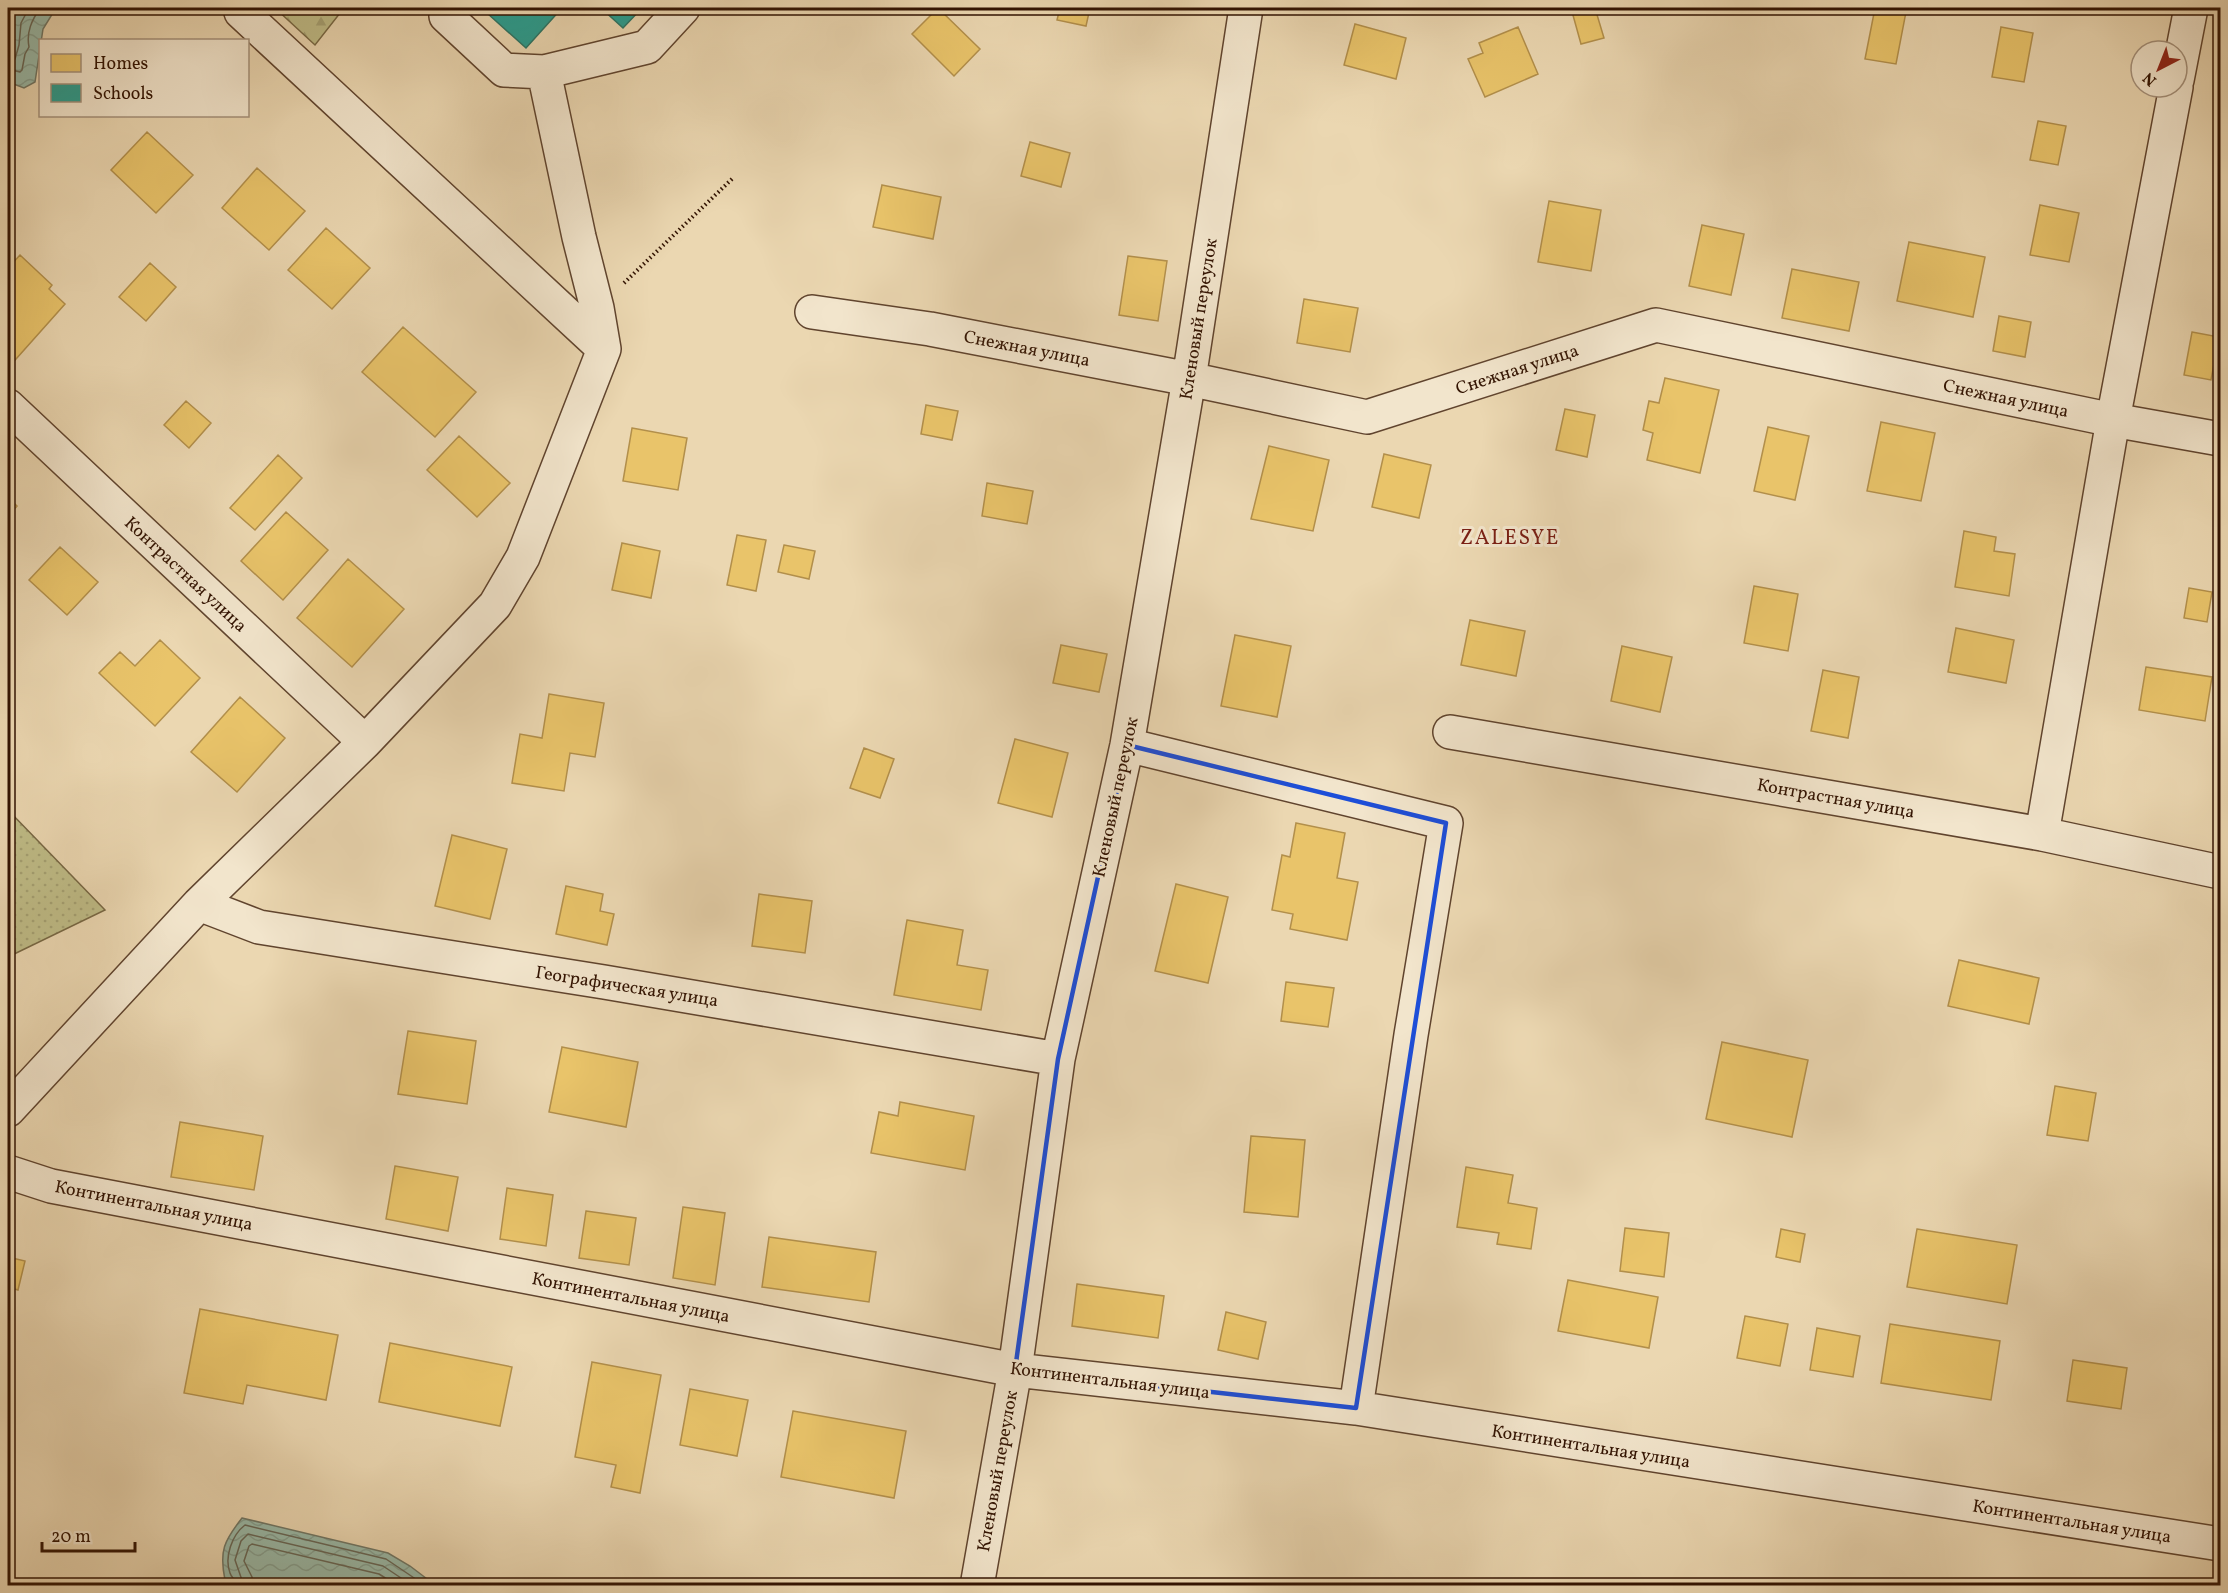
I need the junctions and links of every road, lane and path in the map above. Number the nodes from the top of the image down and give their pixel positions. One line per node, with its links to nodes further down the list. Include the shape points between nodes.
1 (453, 8): 7 (street, via 446,16 504,70)
2 (683, 8): 7 (street, via 647,47)
3 (1246, 8): 13 (street, Кленовый переулок)
4 (2191, 8): 6 (street)
5 (242, 12): 12 (street)
6 (2185, 39)
7 (544, 72): 10 (street)
8 (2174, 99): 15 (street)
9 (734, 177): 10 (path)
10 (597, 308): 12 (street)
11 (812, 312): 13 (street, Снежная улица, via 930,329)
12 (604, 349): 18 (street, via 523,557 495,605)
13 (1190, 379): 15 (street, Снежная улица, via 1367,417 1656,325); 19 (street, Кленовый переулок)
14 (8, 406): 18 (street, Контрастная улица)
15 (2113, 420): 16 (street, Снежная улица); 20 (street)
16 (2220, 439)
17 (1450, 732): 20 (street, Контрастная улица)
18 (365, 742): 22 (street)
19 (1127, 745): 23 (street, Кленовый переулок); 27 (street, via 1446,823)
20 (2042, 834): 21 (street, Контрастная улица)
21 (2220, 872)
22 (199, 904): 23 (street, Географическая улица, via 259,927); 24 (street)
23 (1058, 1059): 26 (street, Кленовый переулок)
24 (8, 1110)
25 (8, 1172): 26 (street, Континентальная улица, via 51,1186)
26 (1015, 1370): 27 (street, Континентальная улица); 29 (street, Кленовый переулок)
27 (1356, 1408): 28 (street, Континентальная улица)
28 (2220, 1544)
29 (976, 1586)

